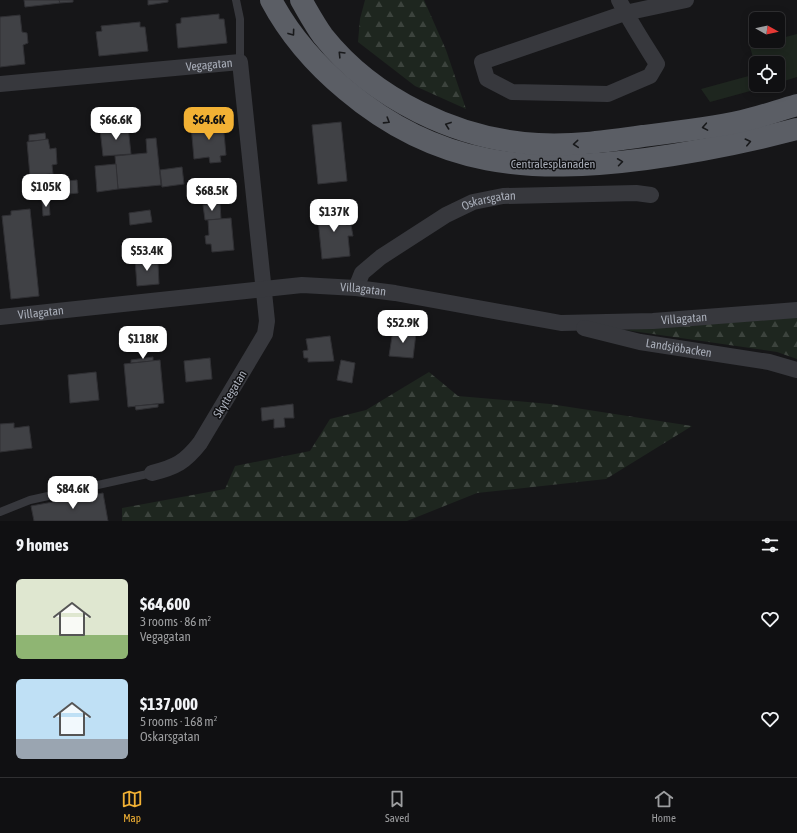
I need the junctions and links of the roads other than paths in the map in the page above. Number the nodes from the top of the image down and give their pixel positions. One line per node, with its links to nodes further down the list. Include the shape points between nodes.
1 (236, 0): 6 (lane, via 240,19)
2 (271, 0): 9 (highway, Centralesplanaden, one-way to 9, via 304,49 333,80 368,109 401,130 466,156 534,166 610,164 683,154)
3 (301, 0): 8 (highway, Centralesplanaden, one-way to 3, via 743,121 610,140 572,144 503,141 439,122 381,90 352,66 323,36)
4 (686, 0): 5 (street)
5 (622, 6): 5 (street, via 657,64 650,76 608,94 512,92 487,79 482,62)
6 (240, 62): 7 (street, Vegagatan); 12 (street, Vegagatan)
7 (0, 84)
8 (797, 105)
9 (797, 129)
10 (651, 195): 11 (street, Oskarsgatan, via 636,193 503,196 473,202 446,215 381,257 362,273)
11 (356, 288): 12 (street, Villagatan, via 302,285); 15 (street, Villagatan)
12 (262, 289): 14 (street, Villagatan); 17 (street, Skyttegatan, via 267,321 261,342 189,457 180,464)
13 (797, 310): 15 (street, Villagatan, via 653,321)
14 (0, 317)
15 (561, 323): 16 (street, Landsjöbacken, via 640,342 769,362)
16 (797, 370)
17 (152, 473): 18 (lane, via 30,500)
18 (0, 512)

